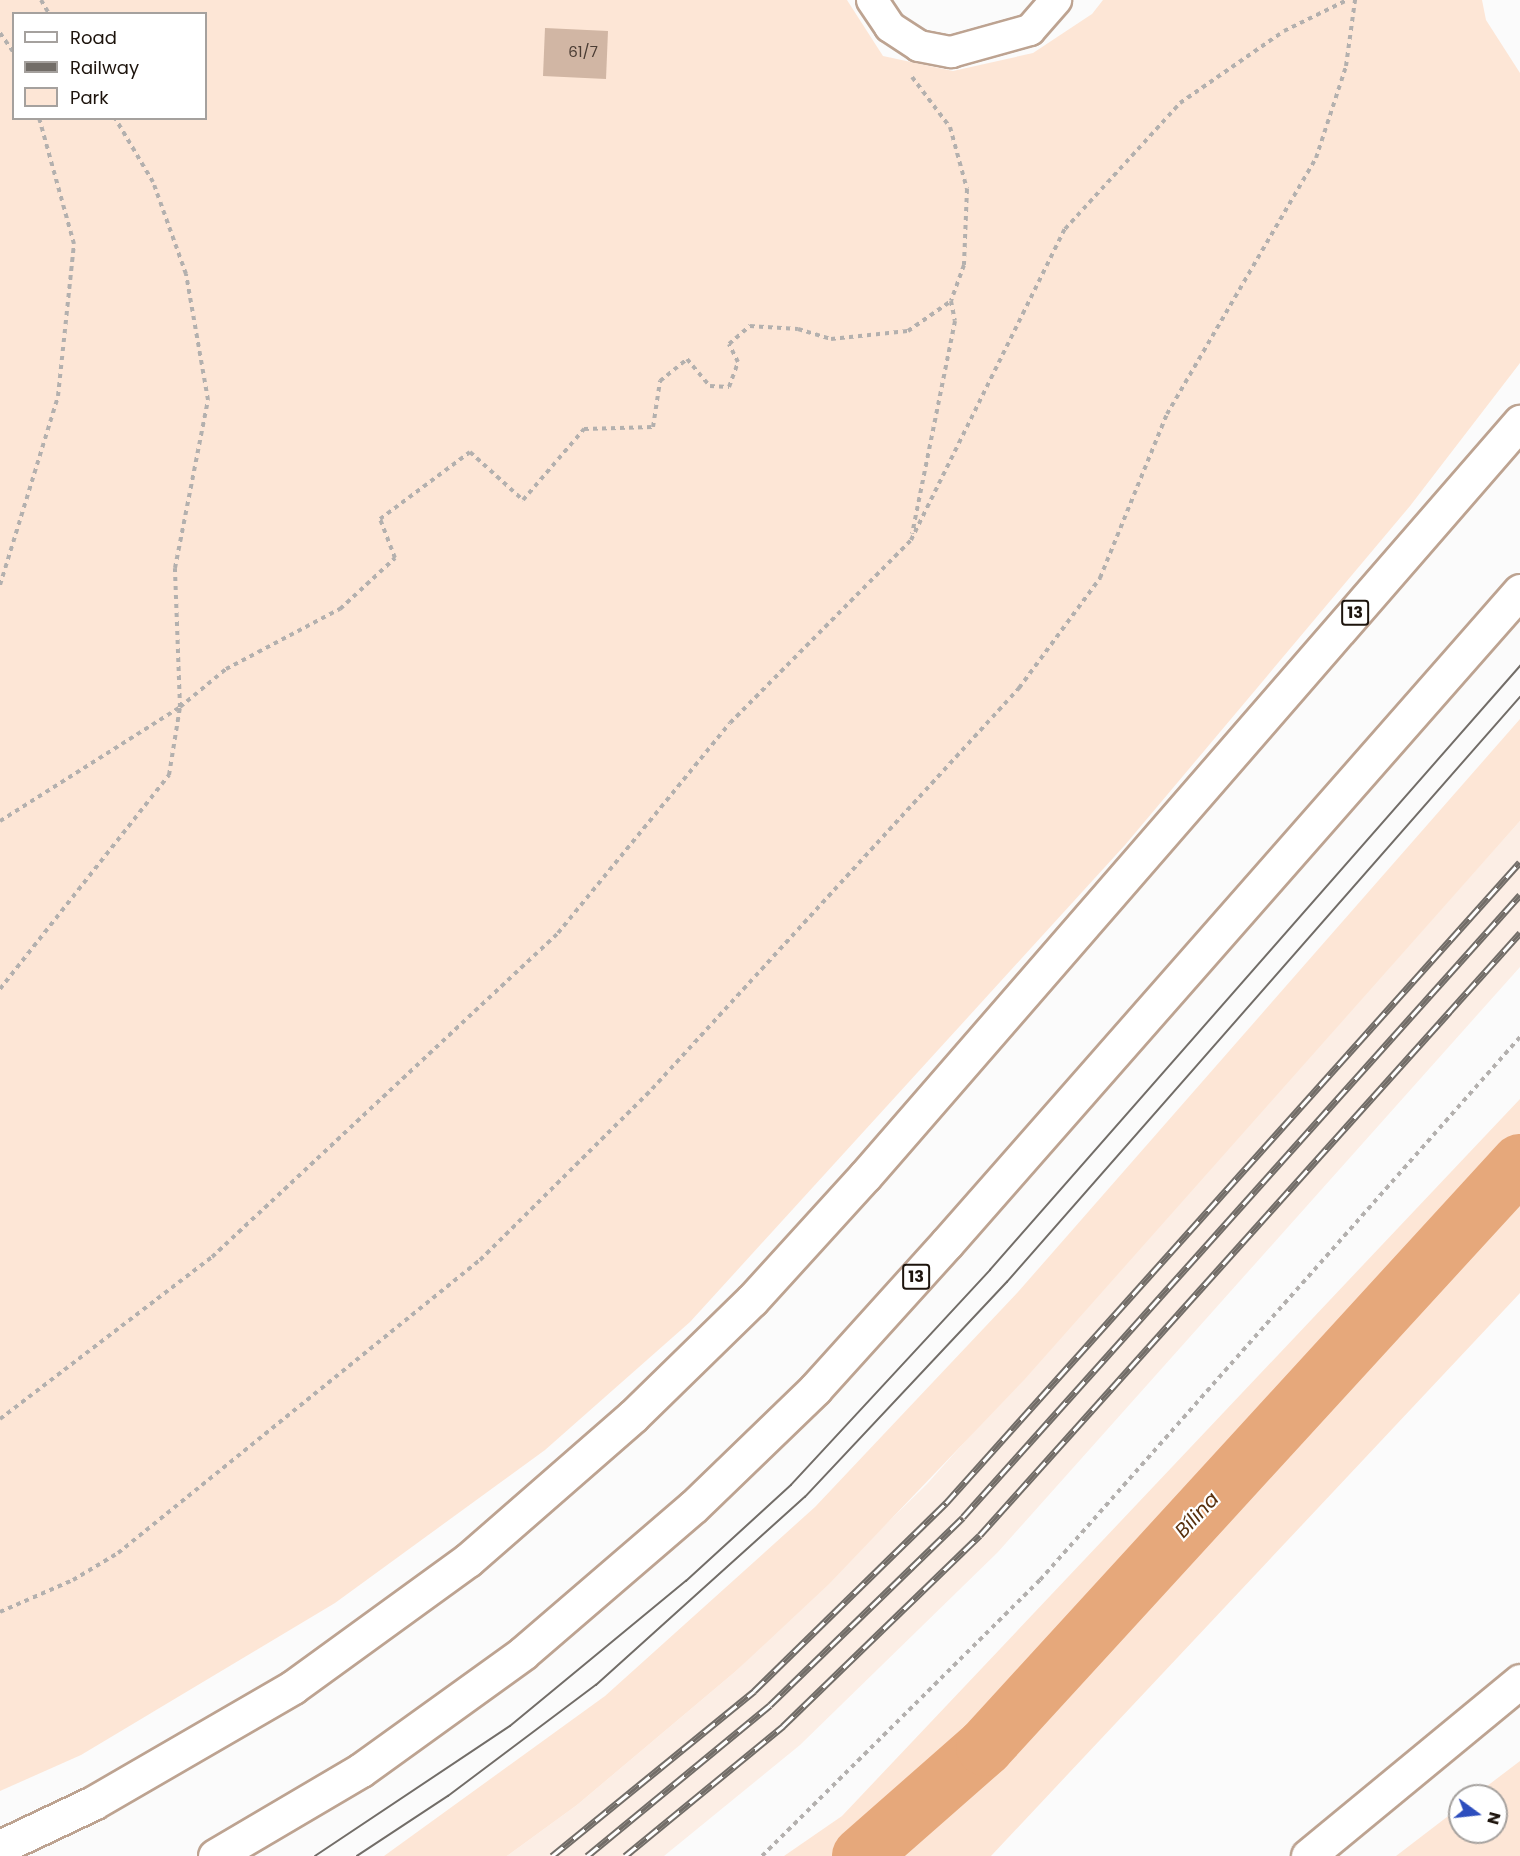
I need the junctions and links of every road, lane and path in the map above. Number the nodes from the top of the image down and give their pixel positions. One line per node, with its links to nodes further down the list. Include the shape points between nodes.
1 (872, 0): 5 (street)
2 (1056, 0): 5 (street, via 1030,30 951,52 919,46)
3 (1347, 0): 12 (path, via 1284,32 1180,103 1065,229)
4 (1354, 0): 20 (path, via 1346,66 1316,158 1167,414 1100,579 1018,688 652,1089 480,1260 348,1372 118,1553 64,1585)
5 (890, 27): 10 (path, via 911,76 950,127 967,189 964,265)
6 (0, 33): 7 (path)
7 (12, 50)
8 (40, 120): 13 (path, via 74,244 58,396)
9 (116, 120): 15 (path, via 153,182 186,274 208,400 175,568)
10 (951, 301): 12 (path, via 955,321); 15 (path, via 908,332 831,339 798,329 750,326 729,344 738,362 729,387 710,387 687,359 660,381 653,427 584,429 523,500 470,452 380,519 395,558 340,609 226,669)
11 (1520, 422): 22 (main road, 13, via 865,1176 752,1299 633,1416 468,1560 293,1687 93,1803)
12 (910, 540): 19 (path, via 730,723 558,933 212,1257)
13 (0, 585)
14 (1520, 591): 23 (main road, 13, via 947,1243 815,1389 701,1500 523,1653 361,1770)
15 (180, 707): 16 (path); 17 (path, via 169,775)
16 (0, 821)
17 (0, 989)
18 (1520, 1037): 24 (path, via 1040,1580)
19 (0, 1419)
20 (0, 1612)
21 (1520, 1681): 25 (main road)
22 (0, 1847)
23 (215, 1856)
24 (762, 1856)
25 (1308, 1856)

